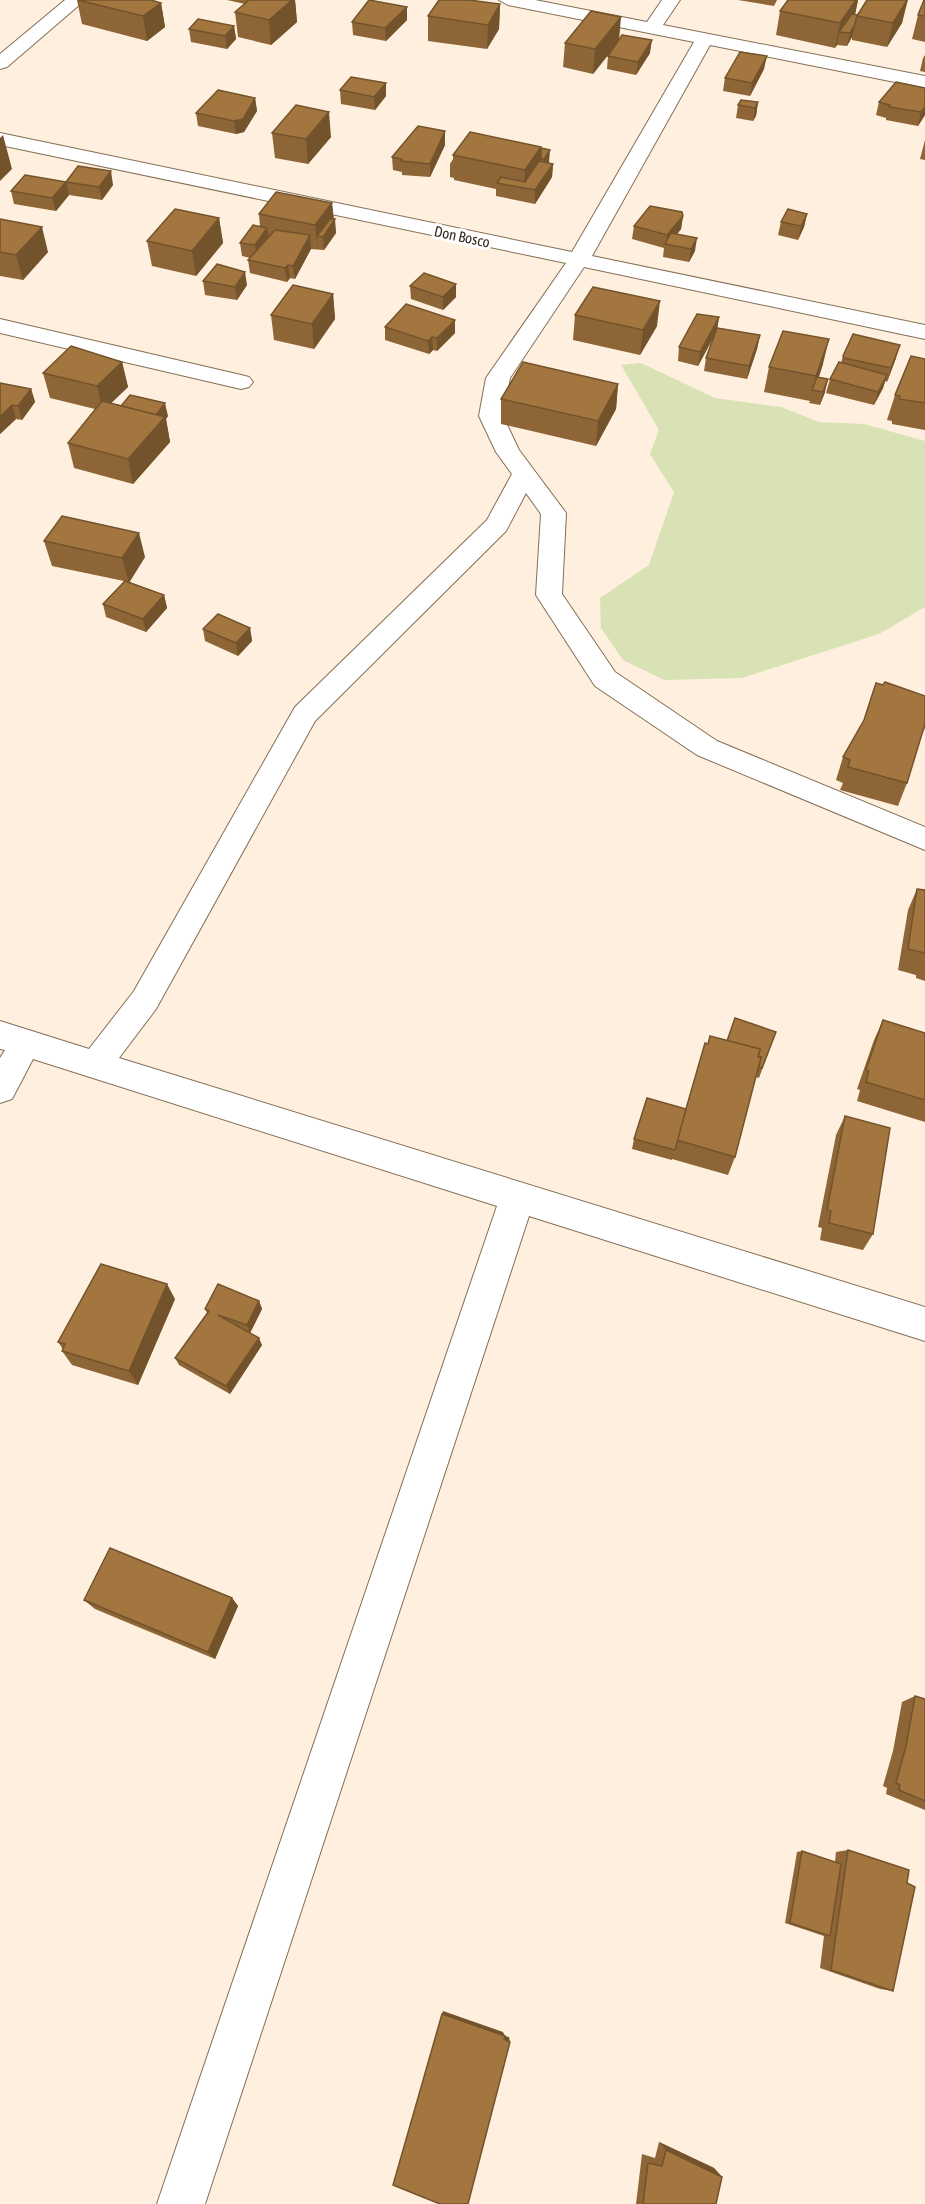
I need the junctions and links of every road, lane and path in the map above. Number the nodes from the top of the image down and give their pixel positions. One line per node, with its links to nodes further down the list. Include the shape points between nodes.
1 (76, 0): 6 (street)
2 (508, 0): 4 (street)
3 (671, 0): 4 (street)
4 (652, 27): 5 (street)
5 (704, 39): 7 (street); 9 (street)
6 (0, 63)
7 (925, 82)
8 (0, 139): 9 (street, Don Bosco)
9 (578, 261): 11 (street, Don Bosco); 13 (street, via 498,378 491,416 508,452)
10 (0, 326): 12 (street)
11 (925, 332)
12 (241, 382)
13 (524, 473): 14 (street, via 554,513 549,595 605,680 707,748); 16 (street, via 497,525 305,714 145,1000)
14 (925, 838)
15 (13, 1038): 16 (street); 17 (street)
16 (96, 1064): 18 (street)
17 (0, 1089)
18 (518, 1196): 19 (street); 20 (street)
19 (925, 1324)
20 (181, 2204)

